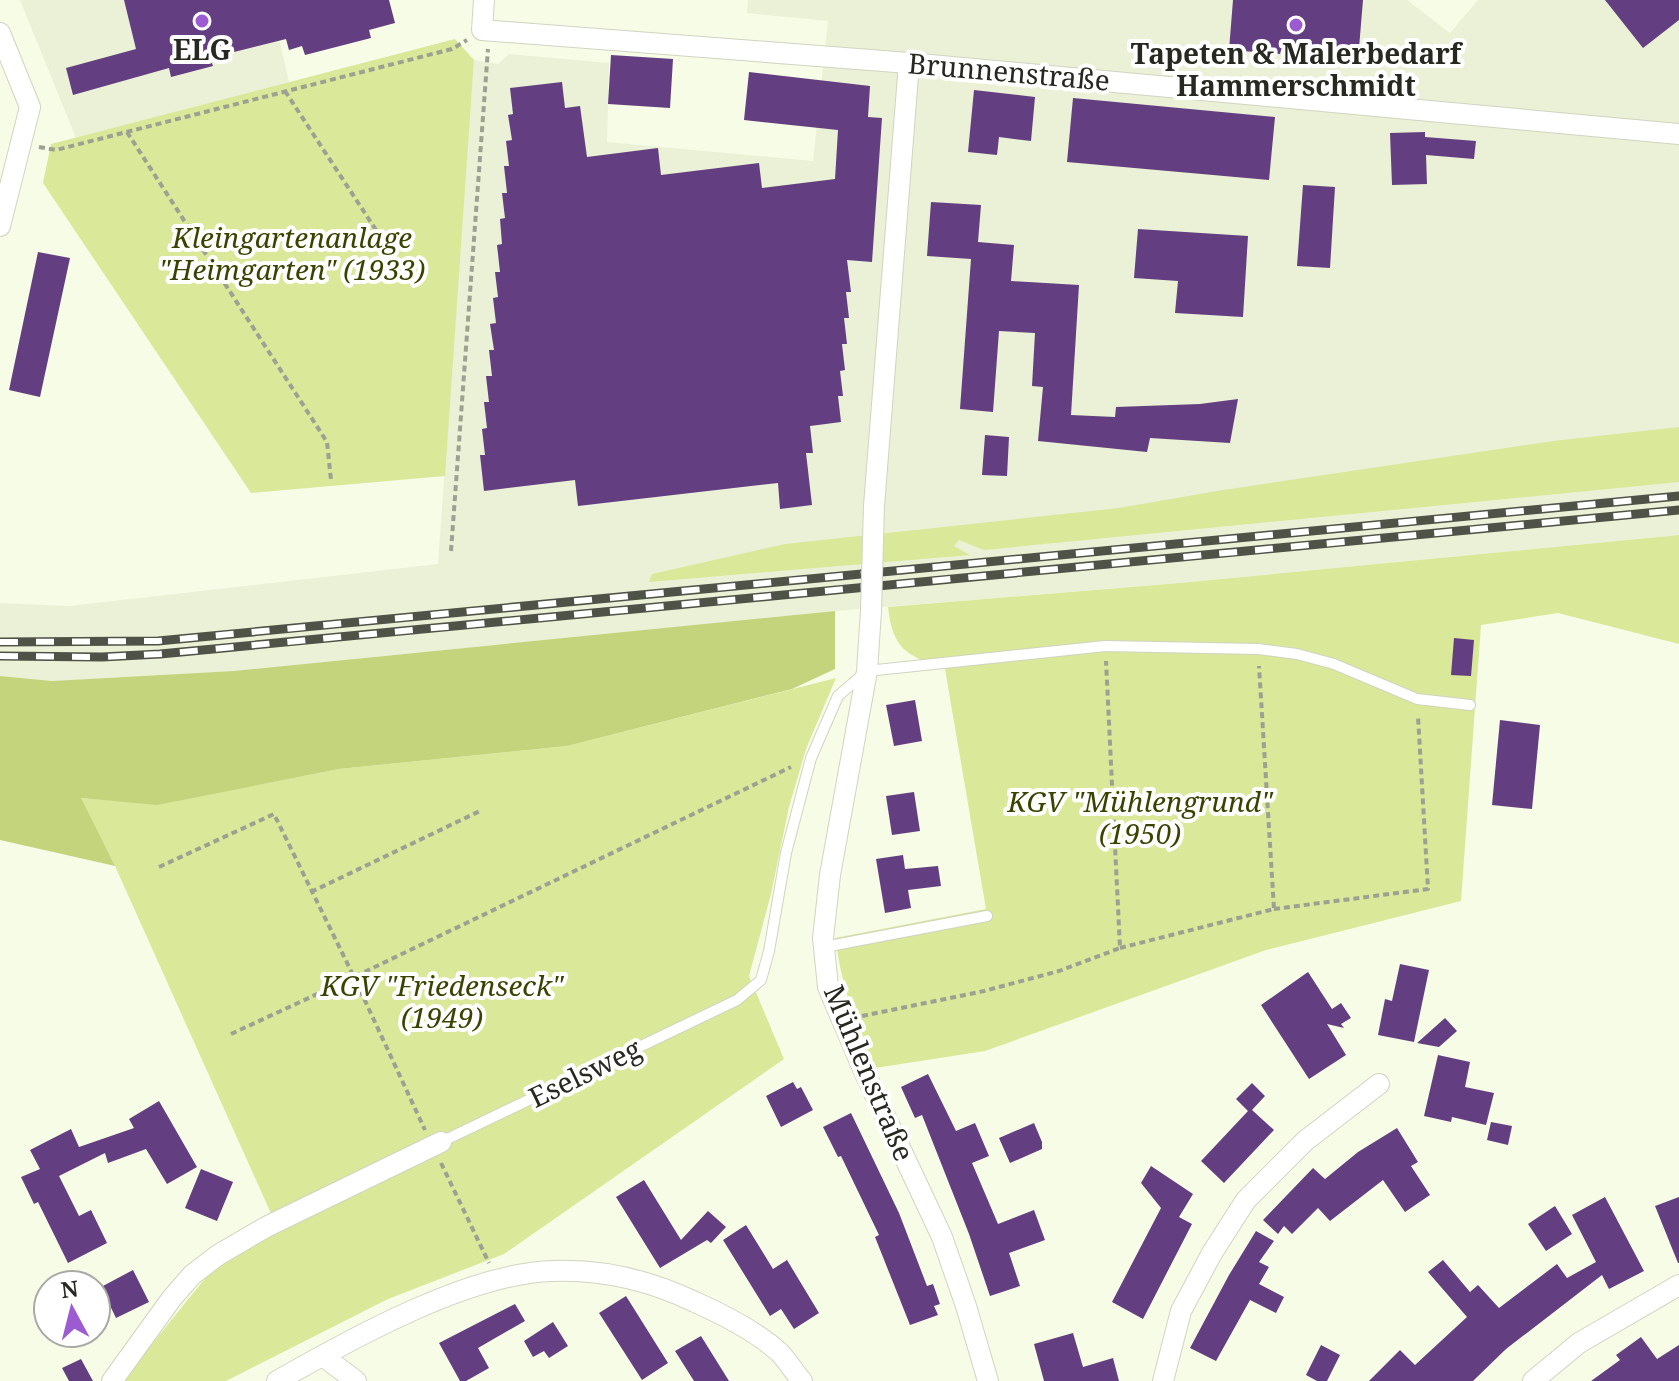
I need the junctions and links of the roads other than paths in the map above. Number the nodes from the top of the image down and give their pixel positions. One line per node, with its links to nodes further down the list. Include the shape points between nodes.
1 (484, 0): 3 (street, Brunnenstraße, via 486,30)
2 (0, 33): 5 (street, via 30,107)
3 (909, 63): 4 (street, Brunnenstraße); 7 (street, Mühlenstraße, bridge, via 874,506)
4 (1679, 134)
5 (5, 184): 6 (street)
6 (0, 226)
7 (867, 671): 8 (lane, via 1105,646 1258,649 1334,664 1417,699); 10 (street, Mühlenstraße, via 830,875); 12 (lane, Eselsweg, via 838,696 811,758 761,980 737,1000)
8 (1470, 705)
9 (987, 916): 10 (lane)
10 (824, 947): 19 (street, Mühlenstraße, via 828,987 942,1237)
11 (1379, 1084): 20 (street, via 1305,1141 1246,1200 1181,1311)
12 (441, 1142): 15 (street, Eselsweg, via 218,1255 172,1298)
13 (1679, 1285): 21 (street, via 1579,1343)
14 (324, 1357): 16 (street); 17 (street); 18 (street, via 404,1313 497,1280 551,1271 603,1273 665,1288 724,1315 779,1352)
15 (112, 1381)
16 (277, 1381)
17 (356, 1381)
18 (802, 1381)
19 (988, 1381)
20 (1163, 1381)
21 (1533, 1381)

